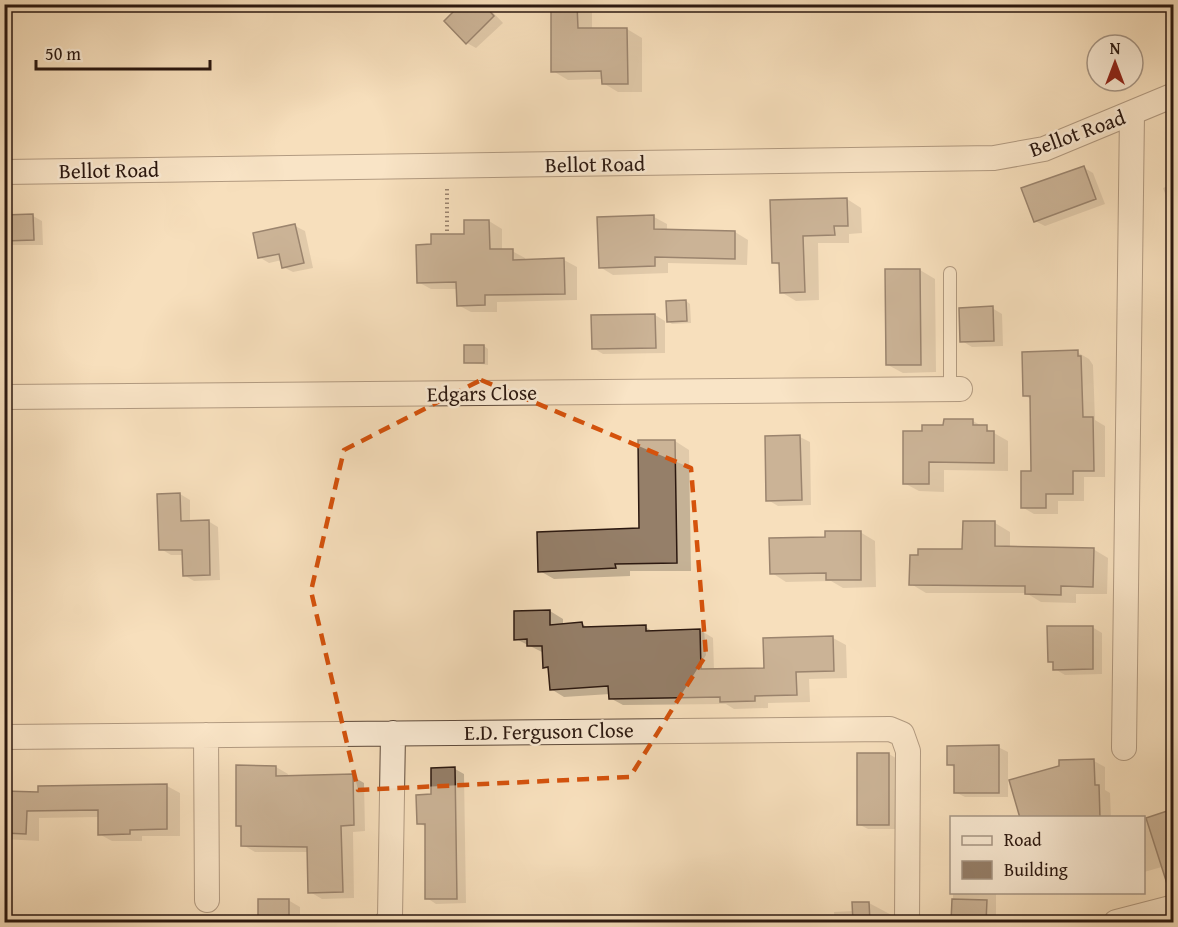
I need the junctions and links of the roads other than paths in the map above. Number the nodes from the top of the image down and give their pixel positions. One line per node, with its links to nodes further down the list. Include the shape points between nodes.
1 (1173, 95): 2 (street, Bellot Road)
2 (1132, 113): 3 (street, Bellot Road, via 1044,148 994,158); 10 (street)
3 (4, 172)
4 (950, 273): 5 (lane)
5 (955, 388): 6 (street, Edgars Close)
6 (4, 397)
7 (393, 733): 8 (street, E.D. Ferguson Close); 13 (street); 14 (street, E.D. Ferguson Close, via 874,727 895,730 906,740 908,751)
8 (206, 735): 9 (street, E.D. Ferguson Close); 11 (street)
9 (4, 737)
10 (1124, 748)
11 (207, 900)
12 (1173, 907): 15 (street)
13 (387, 922)
14 (907, 922)
15 (1116, 922)

